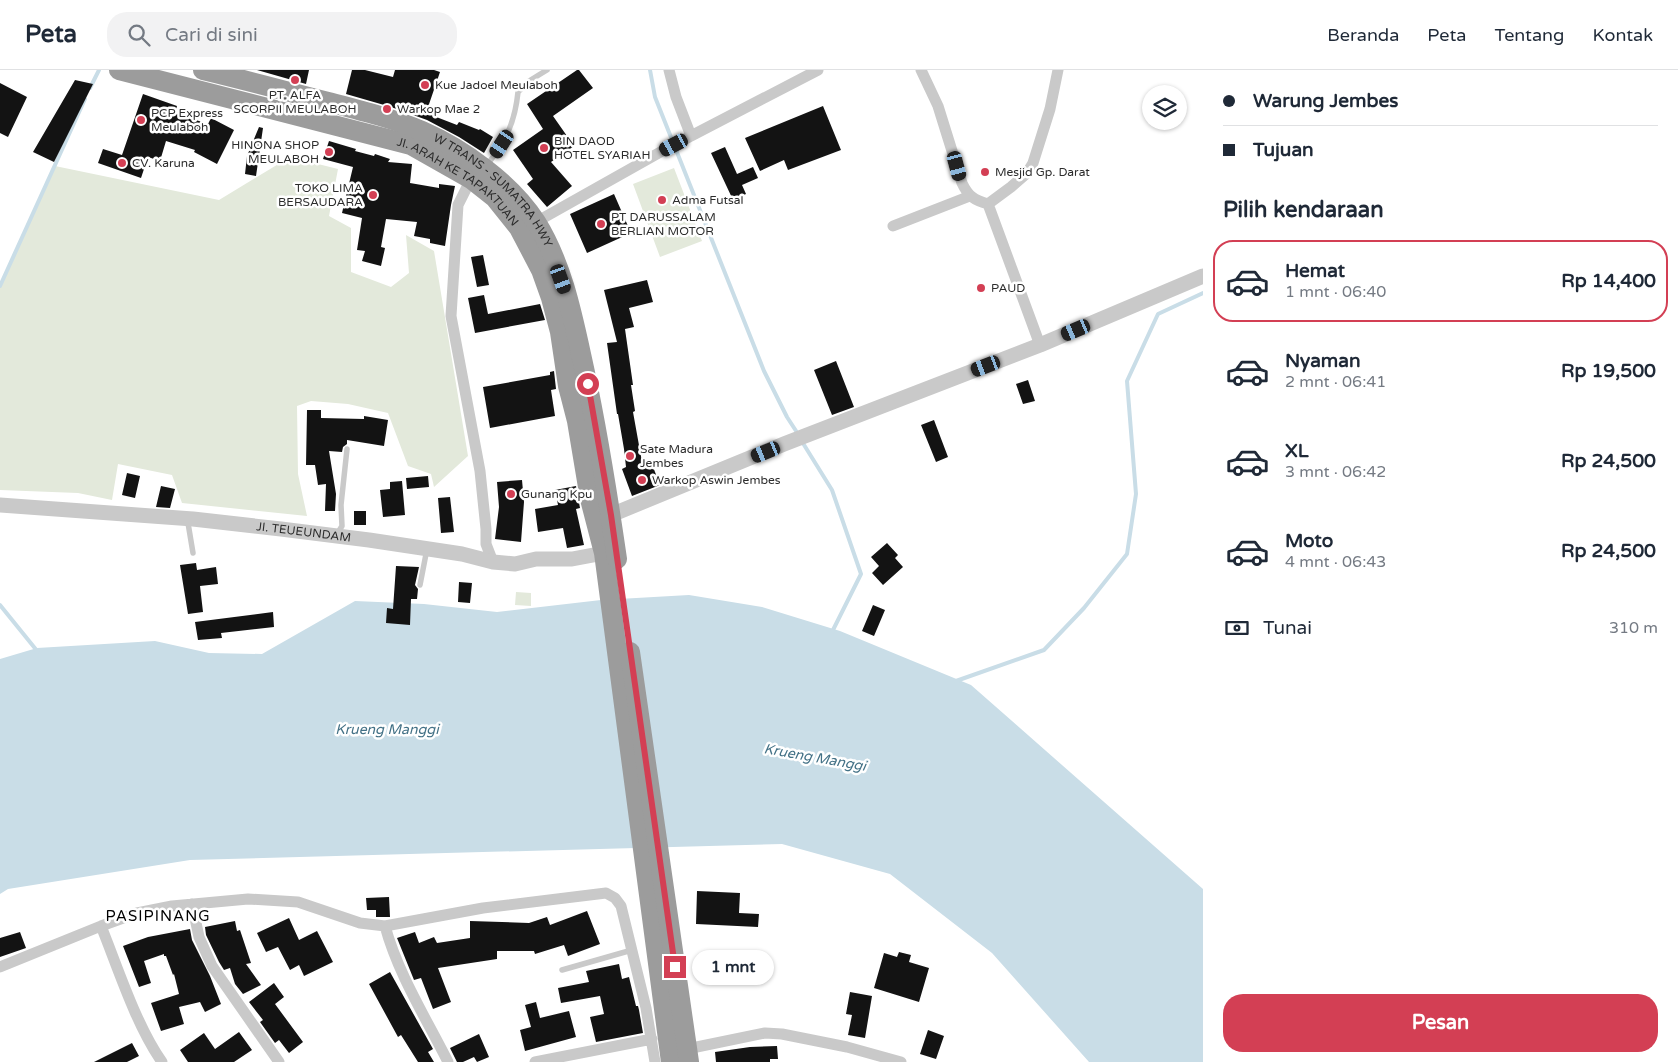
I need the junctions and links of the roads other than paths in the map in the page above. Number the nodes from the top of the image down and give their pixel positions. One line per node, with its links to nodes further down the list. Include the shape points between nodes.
1 (119, 70): 9 (highway, JI. ARAH KE TAPAKTUAN, via 411,145)
2 (203, 70): 9 (highway, W TRANS - SUMATRA HWY, via 377,115 421,130 448,144)
3 (546, 70): 9 (lane, via 518,92 508,135)
4 (669, 70): 8 (street)
5 (818, 70): 8 (street)
6 (921, 70): 10 (street, via 938,106 962,183)
7 (1058, 70): 11 (street, via 1033,163 1011,188)
8 (688, 138): 12 (street)
9 (478, 174): 12 (highway, W TRANS - SUMATRA HWY, via 498,180); 21 (highway, JI. ARAH KE TAPAKTUAN, via 519,228 541,270 551,298 590,499); 24 (street, via 458,205 451,316 476,444 486,544)
10 (970, 196): 11 (street); 13 (street)
11 (988, 204): 15 (street)
12 (536, 222): 18 (highway, W TRANS - SUMATRA HWY, via 552,253 570,309)
13 (894, 226)
14 (1203, 276): 15 (street)
15 (1040, 345): 18 (street)
16 (347, 449): 20 (lane)
17 (0, 504): 19 (street, JI. TEUEUNDAM)
18 (611, 515): 21 (highway, W TRANS - SUMATRA HWY)
19 (190, 525): 20 (street, JI. TEUEUNDAM); 23 (lane)
20 (339, 531): 22 (street, JI. TEUEUNDAM)
21 (609, 547): 24 (street, JI. TEUEUNDAM, via 572,559 536,559 514,564); 26 (highway)
22 (430, 552): 24 (street, JI. TEUEUNDAM, via 462,554); 25 (lane)
23 (192, 553)
24 (493, 562)
25 (420, 585)
26 (655, 885): 34 (highway); 41 (highway)
27 (192, 904): 28 (street, via 137,913); 29 (street, via 248,899 298,902 360,923); 37 (street, via 199,937 212,966)
28 (101, 926): 31 (street); 35 (street, via 138,1016)
29 (385, 926): 30 (street, via 483,908 606,894 621,906); 38 (street, via 388,940 412,992)
30 (632, 950): 32 (lane); 33 (street)
31 (0, 967)
32 (562, 970)
33 (652, 1040): 39 (street); 40 (street)
34 (688, 1056): 42 (street, via 765,1034 782,1034)
35 (160, 1059): 36 (street)
36 (147, 1062)
37 (279, 1062)
38 (448, 1062)
39 (535, 1062)
40 (656, 1062)
41 (671, 1062)
42 (901, 1062)

